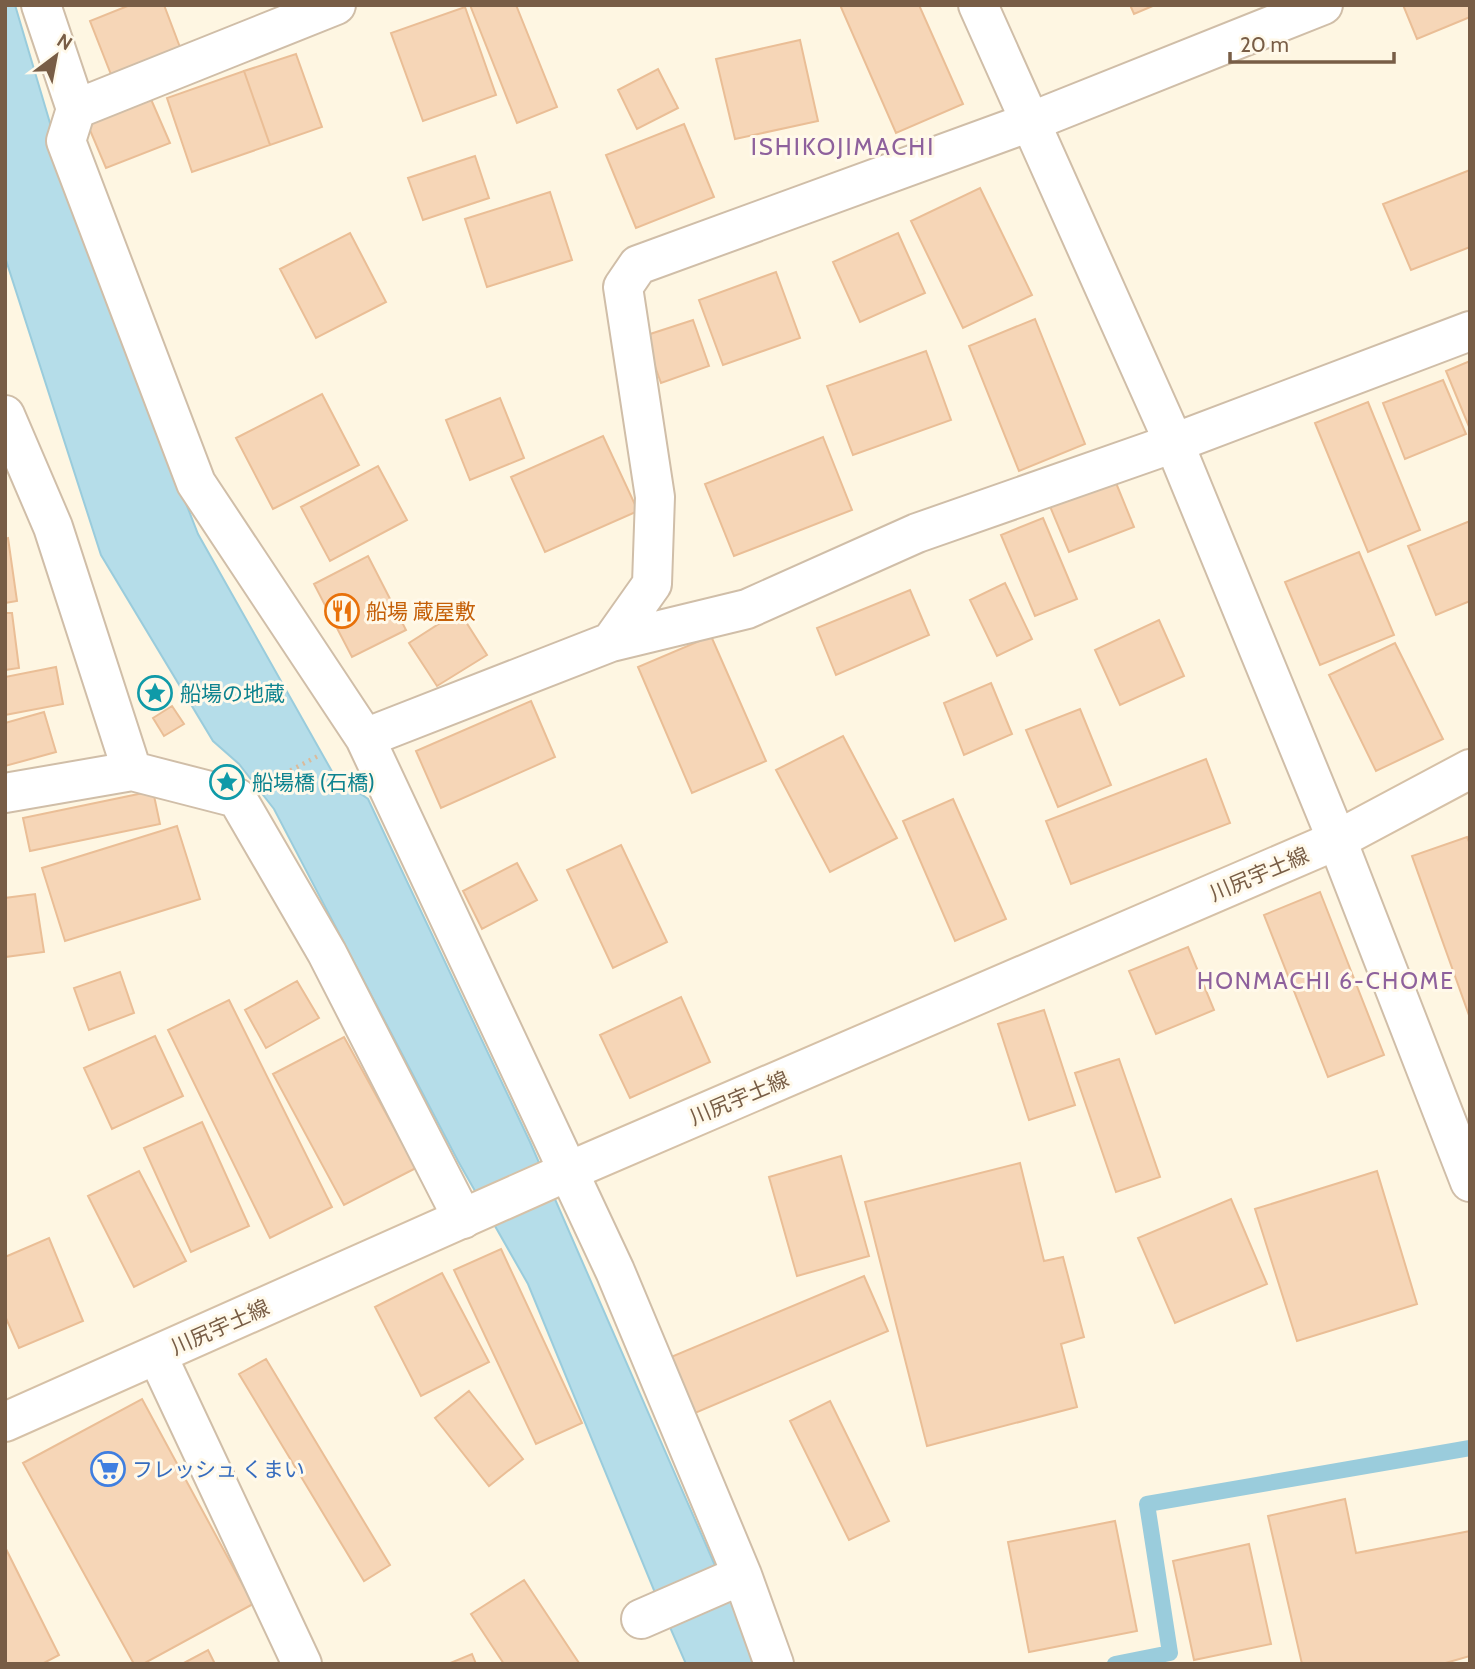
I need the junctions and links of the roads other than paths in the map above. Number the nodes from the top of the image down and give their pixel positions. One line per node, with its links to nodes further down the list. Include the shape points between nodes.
1 (41, 5): 5 (street)
2 (336, 5): 5 (street)
3 (978, 5): 6 (street)
4 (1323, 5): 6 (street)
5 (76, 109): 11 (street, via 66,141 196,483)
6 (1030, 122): 9 (street); 10 (street, via 638,265 623,287 655,497 652,584)
7 (1470, 331): 9 (street)
8 (5, 415): 13 (street, via 53,527)
9 (1174, 443): 10 (street, via 917,533 747,610); 15 (street)
10 (611, 642): 11 (street)
11 (365, 738): 16 (street)
12 (1470, 769): 15 (street, 川尻宇土線)
13 (132, 771): 14 (street); 18 (street, via 237,798)
14 (5, 793)
15 (1337, 840): 16 (street, 川尻宇土線); 17 (street)
16 (563, 1174): 18 (street, 川尻宇土線); 21 (street, via 615,1271)
17 (1470, 1182)
18 (472, 1215): 19 (street, 川尻宇土線)
19 (157, 1355): 20 (street, 川尻宇土線); 23 (street)
20 (5, 1422)
21 (742, 1575): 22 (street); 24 (street)
22 (641, 1619)
23 (302, 1664)
24 (774, 1664)

